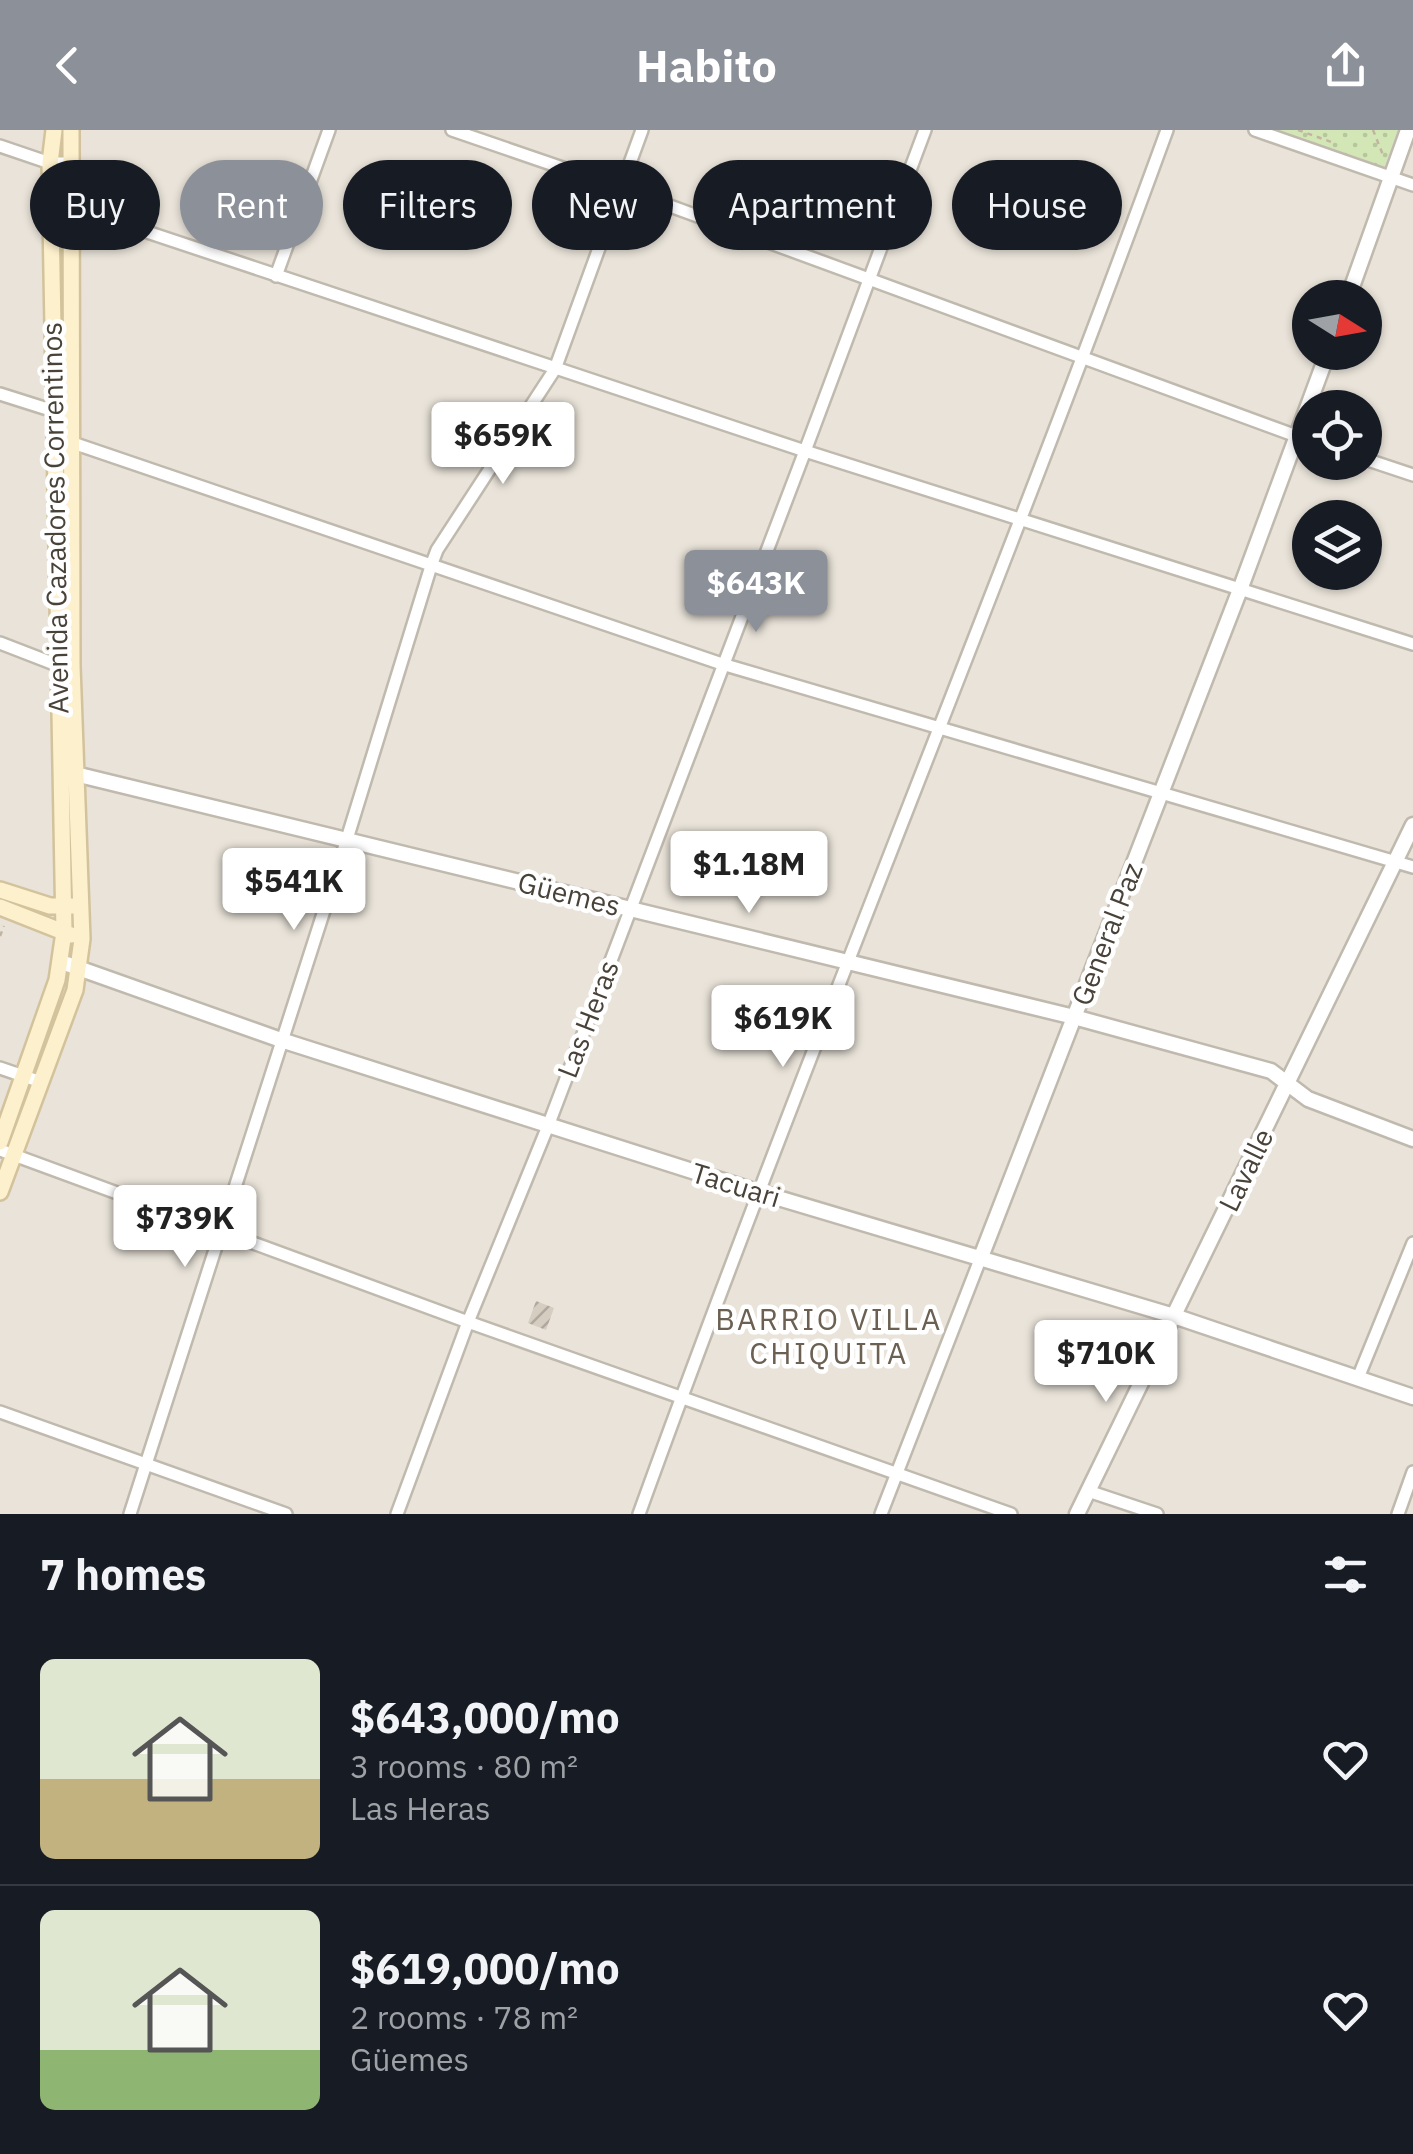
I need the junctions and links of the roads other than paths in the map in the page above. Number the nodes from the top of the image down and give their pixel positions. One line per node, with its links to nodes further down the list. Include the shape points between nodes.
1 (54, 130): 12 (main road, Avenida Cazadores Correntinos)
2 (71, 130): 13 (main road, Avenida Cazadores Correntinos)
3 (329, 130): 23 (street)
4 (452, 130): 14 (street)
5 (642, 130): 15 (street)
6 (925, 130): 25 (street, Las Heras)
7 (1167, 130): 26 (street)
8 (1254, 130): 16 (street)
9 (1408, 130): 16 (street)
10 (1, 151): 11 (street)
11 (38, 160)
12 (50, 160)
13 (70, 160)
14 (540, 160)
15 (632, 160)
16 (1391, 177): 17 (street); 24 (street)
17 (1413, 185)
18 (673, 207): 25 (street)
19 (160, 237): 23 (street)
20 (52, 250): 29 (main road, Avenida Cazadores Correntinos)
21 (68, 250): 29 (main road, Avenida Cazadores Correntinos)
22 (599, 250): 27 (street)
23 (276, 276): 27 (street)
24 (1354, 280)
25 (868, 281): 26 (street); 32 (street, Las Heras)
26 (1083, 360): 30 (street); 36 (street)
27 (555, 369): 32 (street); 37 (street)
28 (0, 394): 29 (street)
29 (61, 413): 31 (main road, Avenida Cazadores Correntinos)
30 (1292, 435)
31 (61, 442): 37 (street); 42 (main road, Avenida Cazadores Correntinos); 44 (main road, Avenida Cazadores Correntinos)
32 (805, 452): 36 (street); 41 (street, Las Heras)
33 (1382, 465): 35 (street)
34 (1292, 467): 38 (street, General Paz)
35 (1413, 475)
36 (1021, 521): 38 (street); 43 (street)
37 (431, 566): 41 (street); 47 (street)
38 (1241, 587): 40 (street); 45 (street, General Paz)
39 (0, 643): 42 (street)
40 (1413, 644)
41 (722, 664): 43 (street); 53 (street, Las Heras)
42 (57, 665): 44 (main road, Avenida Cazadores Correntinos)
43 (938, 726): 45 (street); 57 (street)
44 (68, 772): 47 (street, Güemes); 51 (main road, Avenida Cazadores Correntinos)
45 (1162, 793): 48 (street); 59 (street, General Paz)
46 (1413, 825): 48 (street, Lavalle)
47 (347, 840): 53 (street, Güemes); 60 (street)
48 (1396, 859): 49 (street); 64 (street, Lavalle)
49 (1413, 867)
50 (0, 890): 51 (main road, via 34,903)
51 (72, 906): 54 (main road); 55 (main road)
52 (0, 907): 54 (main road)
53 (630, 908): 57 (street, Güemes); 65 (street, Las Heras)
54 (64, 932): 55 (main road); 56 (main road)
55 (82, 940): 58 (main road)
56 (62, 962): 58 (street, Tacuari); 62 (main road)
57 (846, 962): 59 (street, Güemes); 70 (street)
58 (80, 968): 60 (street, Tacuari); 63 (main road)
59 (1074, 1017): 64 (street, Güemes, via 1271,1071); 73 (street, General Paz)
60 (281, 1040): 65 (street, Tacuari); 71 (street)
61 (0, 1068): 62 (street)
62 (24, 1076): 63 (street); 67 (main road)
63 (41, 1082): 68 (main road)
64 (1288, 1084): 66 (street, Güemes, via 1308,1099); 74 (street, Lavalle)
65 (548, 1126): 70 (street, Tacuari); 75 (street, Las Heras)
66 (1413, 1139)
67 (0, 1142)
68 (7, 1153): 69 (main road); 71 (street)
69 (0, 1192)
70 (758, 1192): 73 (street, Tacuari); 77 (street)
71 (219, 1231): 75 (street); 80 (street)
72 (1413, 1243): 76 (street)
73 (980, 1257): 74 (street, Tacuari); 82 (street, General Paz)
74 (1174, 1316): 76 (street, Tacuari); 83 (street, Lavalle)
75 (468, 1322): 77 (street); 86 (street, Las Heras)
76 (1358, 1378): 78 (street, Tacuari)
77 (682, 1396): 82 (street); 87 (street)
78 (1413, 1397)
79 (0, 1412): 80 (street)
80 (146, 1465): 84 (street); 85 (street)
81 (1413, 1472): 92 (street)
82 (896, 1473): 88 (street, General Paz); 89 (street)
83 (1088, 1491): 90 (street, Lavalle); 91 (street)
84 (130, 1514)
85 (286, 1514)
86 (397, 1514)
87 (639, 1514)
88 (881, 1514)
89 (1012, 1514)
90 (1077, 1514)
91 (1158, 1514)
92 (1398, 1514)

